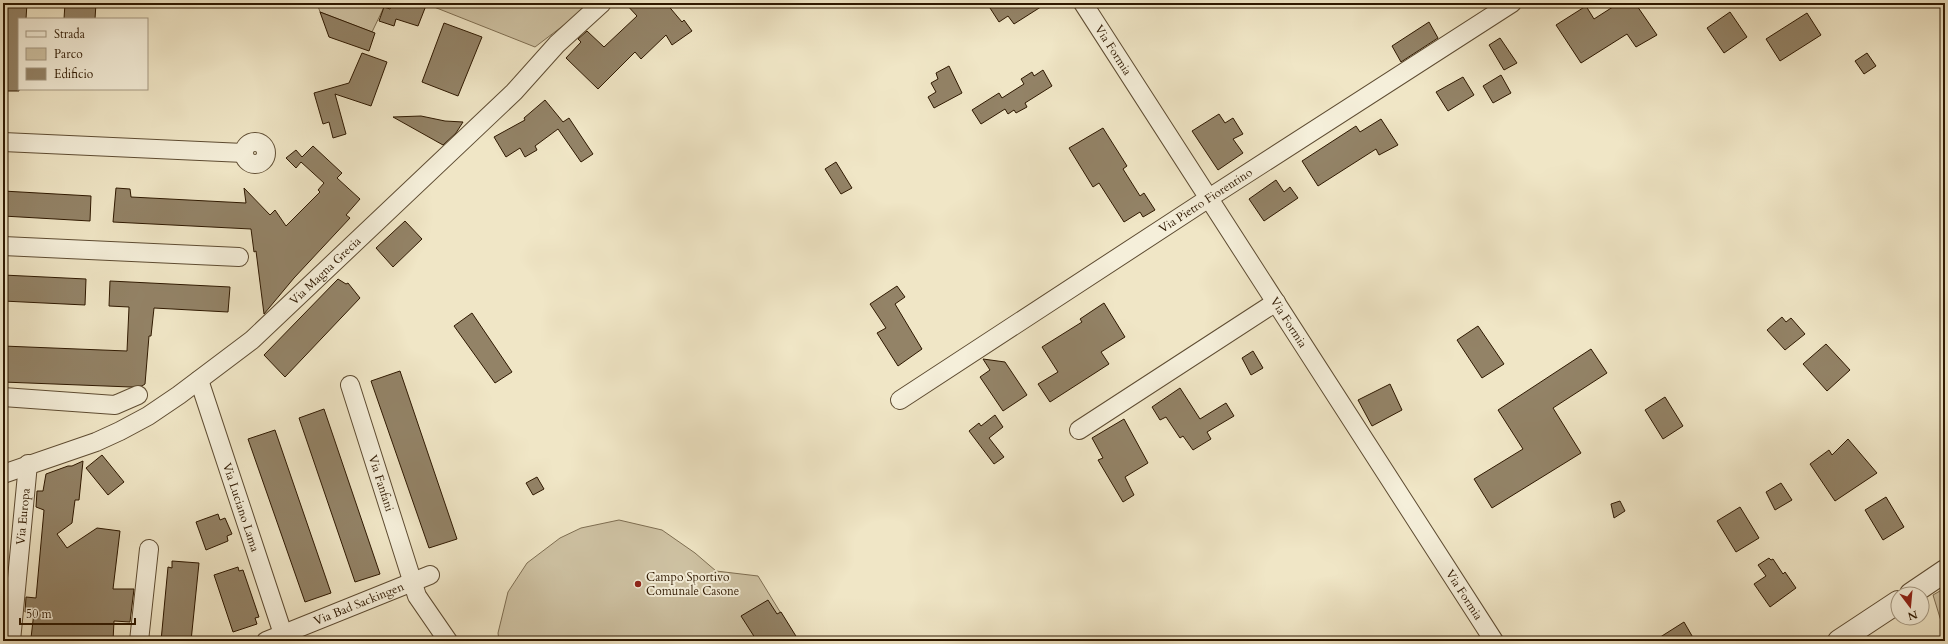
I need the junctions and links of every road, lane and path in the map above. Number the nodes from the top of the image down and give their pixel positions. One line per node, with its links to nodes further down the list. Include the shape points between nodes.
1 (602, 3): 10 (street, Via Magna Grecia, via 557,44 514,92 252,340)
2 (1083, 3): 6 (street, Via Formia)
3 (1512, 3): 6 (street, Via Pietro Fiorentino)
4 (3, 142): 5 (street)
5 (244, 153)
6 (1209, 198): 9 (street, Via Formia); 13 (street, Via Pietro Fiorentino)
7 (3, 246): 8 (street)
8 (239, 257)
9 (1276, 302): 15 (street); 29 (street, Via Formia)
10 (199, 380): 14 (street, Via Magna Grecia); 24 (street, Via Luciano Lama)
11 (350, 385): 21 (street, Via Fanfani)
12 (3, 398): 14 (street, via 116,405 130,398)
13 (900, 400)
14 (133, 424): 16 (street, Via Magna Grecia, via 96,442)
15 (1079, 430)
16 (28, 464): 17 (street, Via Magna Grecia); 25 (street, Via Europa)
17 (3, 474)
18 (149, 549): 26 (street)
19 (1945, 571): 22 (street)
20 (430, 574): 21 (street, Via Bad Sackingen)
21 (413, 581): 24 (street, Via Bad Sackingen); 28 (street, Via Fanfani, via 417,596)
22 (1922, 586)
23 (1890, 607): 30 (street)
24 (283, 634): 27 (street, Via Bad Sackingen)
25 (11, 641)
26 (139, 641)
27 (266, 641)
28 (448, 641)
29 (1494, 641)
30 (1839, 641)

